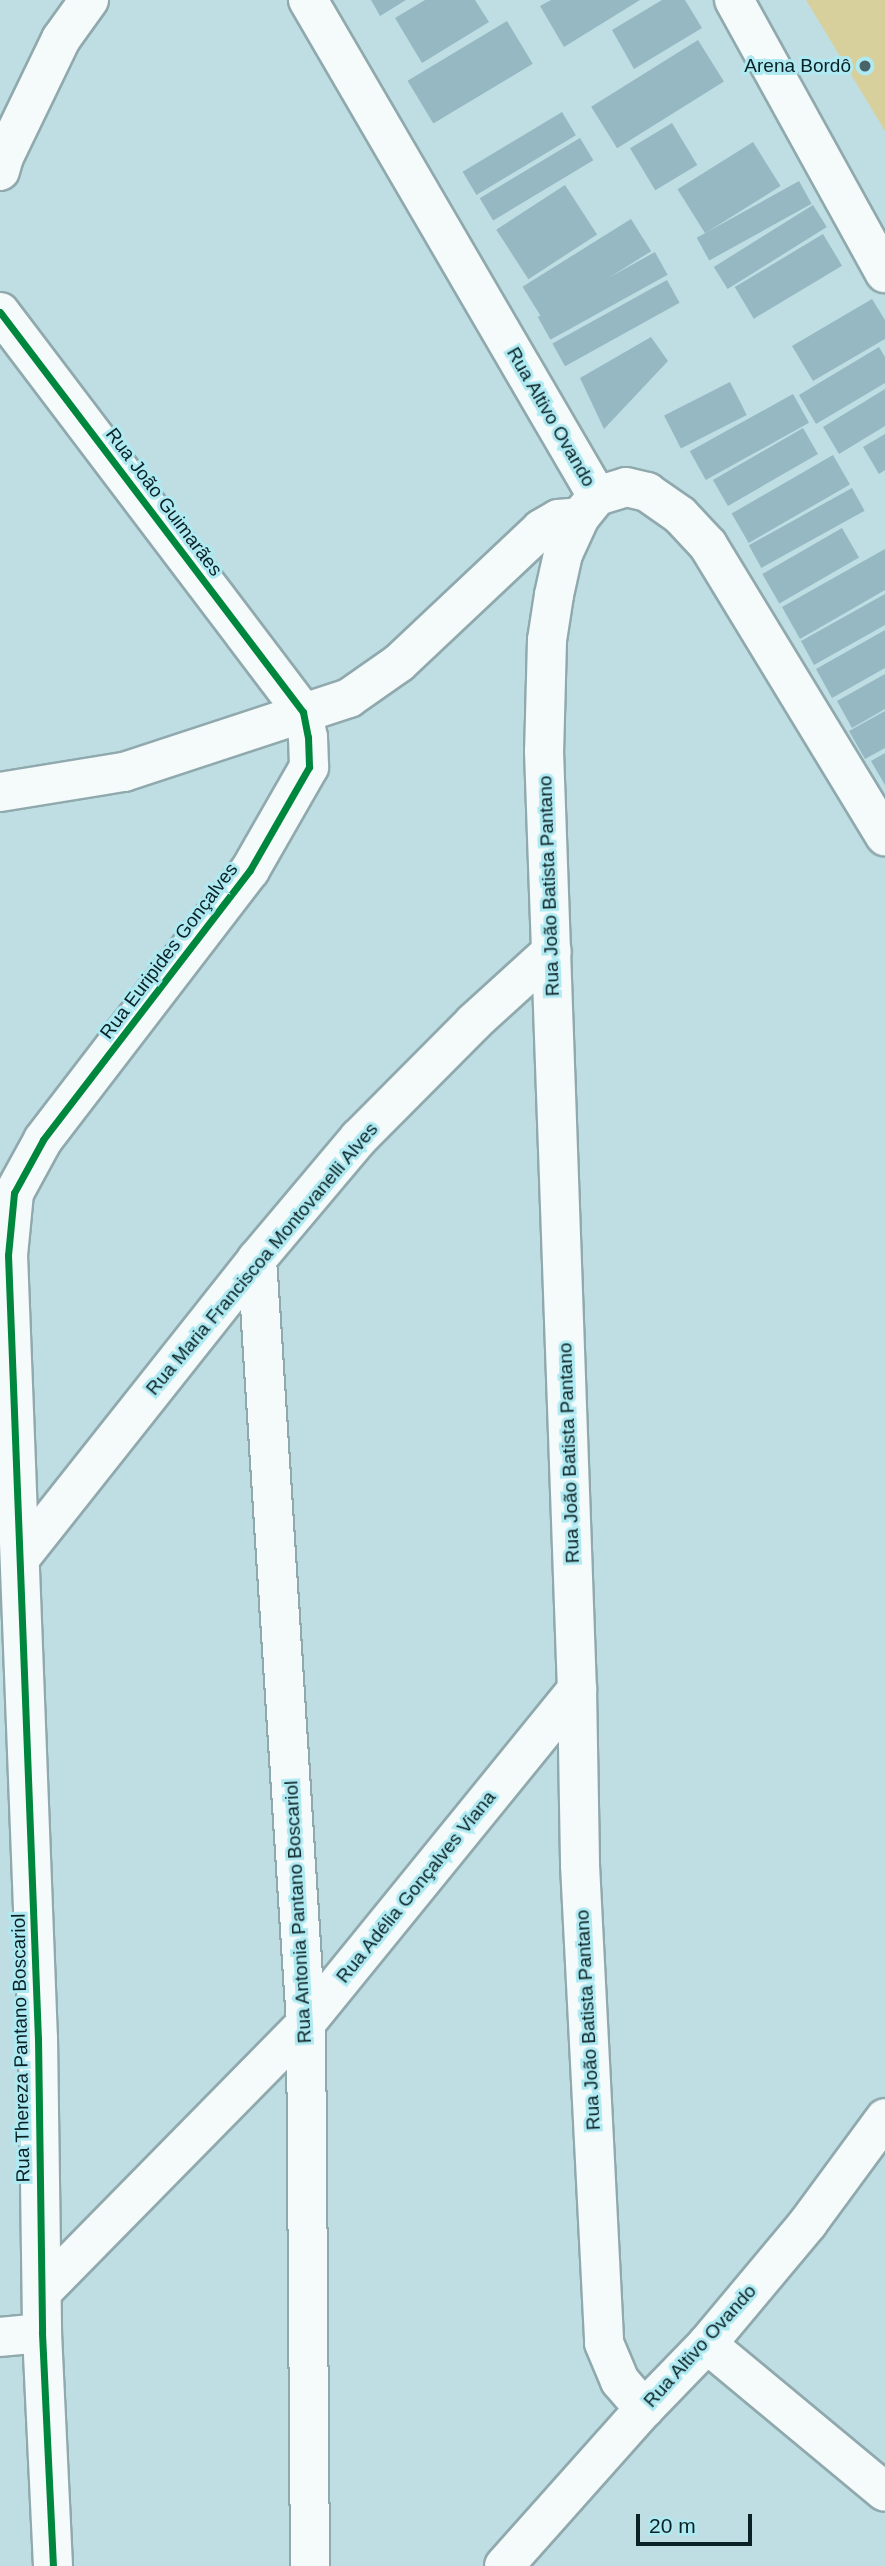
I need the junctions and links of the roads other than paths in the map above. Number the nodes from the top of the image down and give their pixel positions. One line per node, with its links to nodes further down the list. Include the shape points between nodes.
1 (89, 0): 4 (street, via 61,39)
2 (308, 0): 8 (street, Rua Altivo Ovando)
3 (734, 0): 5 (street)
4 (0, 171)
5 (874, 229): 6 (street)
6 (885, 273)
7 (0, 312): 9 (street, Rua João Guimarães)
8 (588, 507): 9 (street, via 541,529 417,646 365,688 349,698); 11 (street, Rua Altivo Ovando, via 626,487 647,492 680,515 708,545); 12 (street, Rua João Batista Pantano, via 563,554 547,640 544,751)
9 (303, 712): 10 (street, via 124,772); 13 (street, Rua Euripides Gonçalves, via 309,767 283,816 243,880)
10 (0, 792)
11 (885, 836)
12 (552, 951): 14 (street, Rua Maria Franciscoa Montovanelli Alves, via 359,1138); 16 (street, Rua João Batista Pantano)
13 (7, 1192): 15 (street, Rua Thereza Pantano Boscariol)
14 (257, 1259): 15 (street, Rua Maria Franciscoa Montovanelli Alves); 17 (street, Rua Antonia Pantano Boscariol)
15 (21, 1557): 19 (street, Rua Thereza Pantano Boscariol)
16 (577, 1689): 17 (street, Rua Adélia Gonçalves Viana); 23 (street, Rua João Batista Pantano, via 580,1865 604,2343 620,2381)
17 (306, 2023): 19 (street, Rua Adélia Gonçalves Viana); 26 (street, Rua Antonia Pantano Boscariol)
18 (885, 2118): 22 (street, Rua Altivo Ovando, via 808,2222)
19 (43, 2291): 20 (street, Rua Thereza Pantano Boscariol)
20 (42, 2333): 21 (street); 25 (street, Rua Thereza Pantano Boscariol)
21 (0, 2337)
22 (707, 2344): 23 (street, Rua Altivo Ovando); 24 (street)
23 (644, 2409): 27 (street, Rua Altivo Ovando)
24 (885, 2492)
25 (53, 2566)
26 (310, 2566)
27 (504, 2566)

